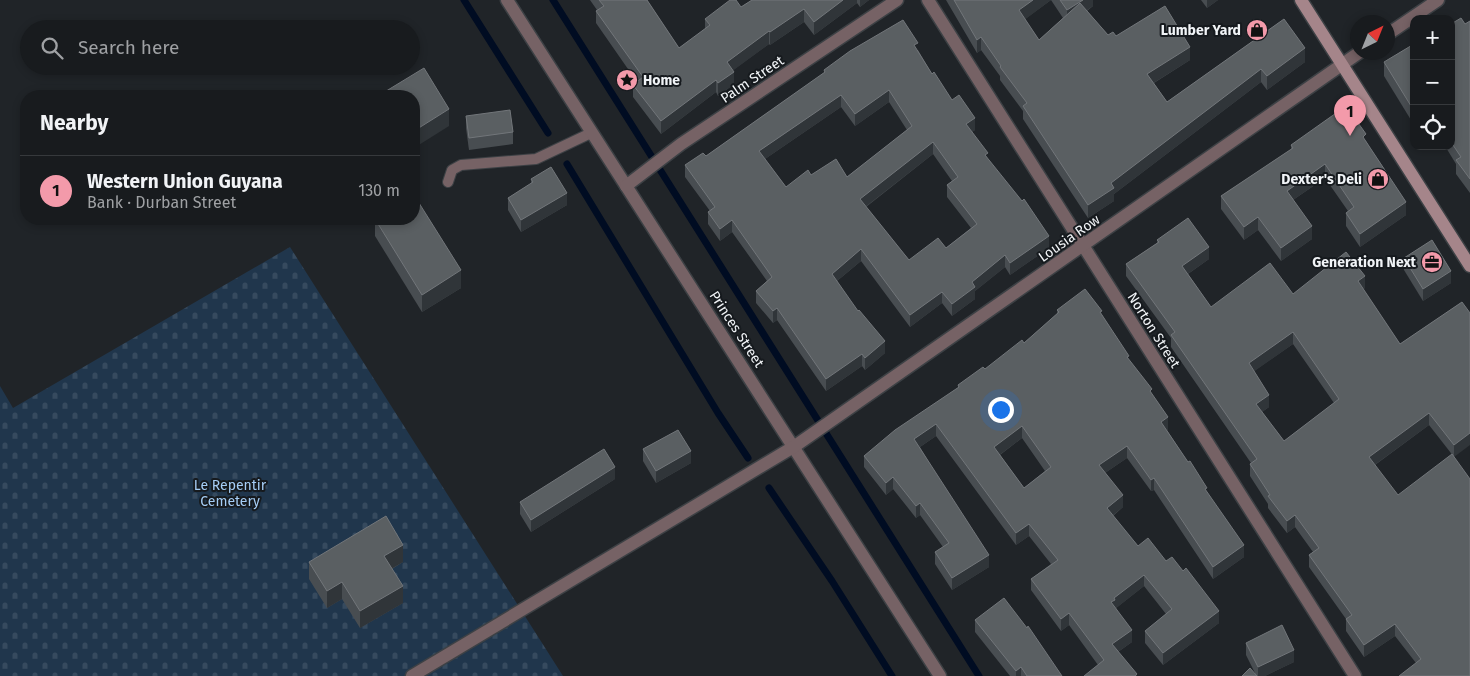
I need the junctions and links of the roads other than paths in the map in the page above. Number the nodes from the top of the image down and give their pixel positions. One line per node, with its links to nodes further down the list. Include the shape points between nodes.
1 (508, 0): 9 (street, Princes Street)
2 (897, 0): 11 (street, Palm Street, via 681,144)
3 (928, 0): 12 (street, Norton Street)
4 (1301, 0): 8 (street)
5 (1438, 0): 6 (street)
6 (1395, 29)
7 (1350, 59): 8 (street, Lousia Row)
8 (1343, 64): 12 (street, Lousia Row); 13 (street)
9 (592, 133): 10 (lane, via 536,159 461,165 452,170); 11 (street, Princes Street)
10 (448, 182)
11 (626, 186): 14 (street, Princes Street)
12 (1084, 246): 14 (street, Lousia Row); 17 (street, Norton Street)
13 (1470, 266)
14 (795, 446): 15 (street, Lousia Row); 16 (street, Princes Street)
15 (412, 676)
16 (940, 676)
17 (1355, 676)

